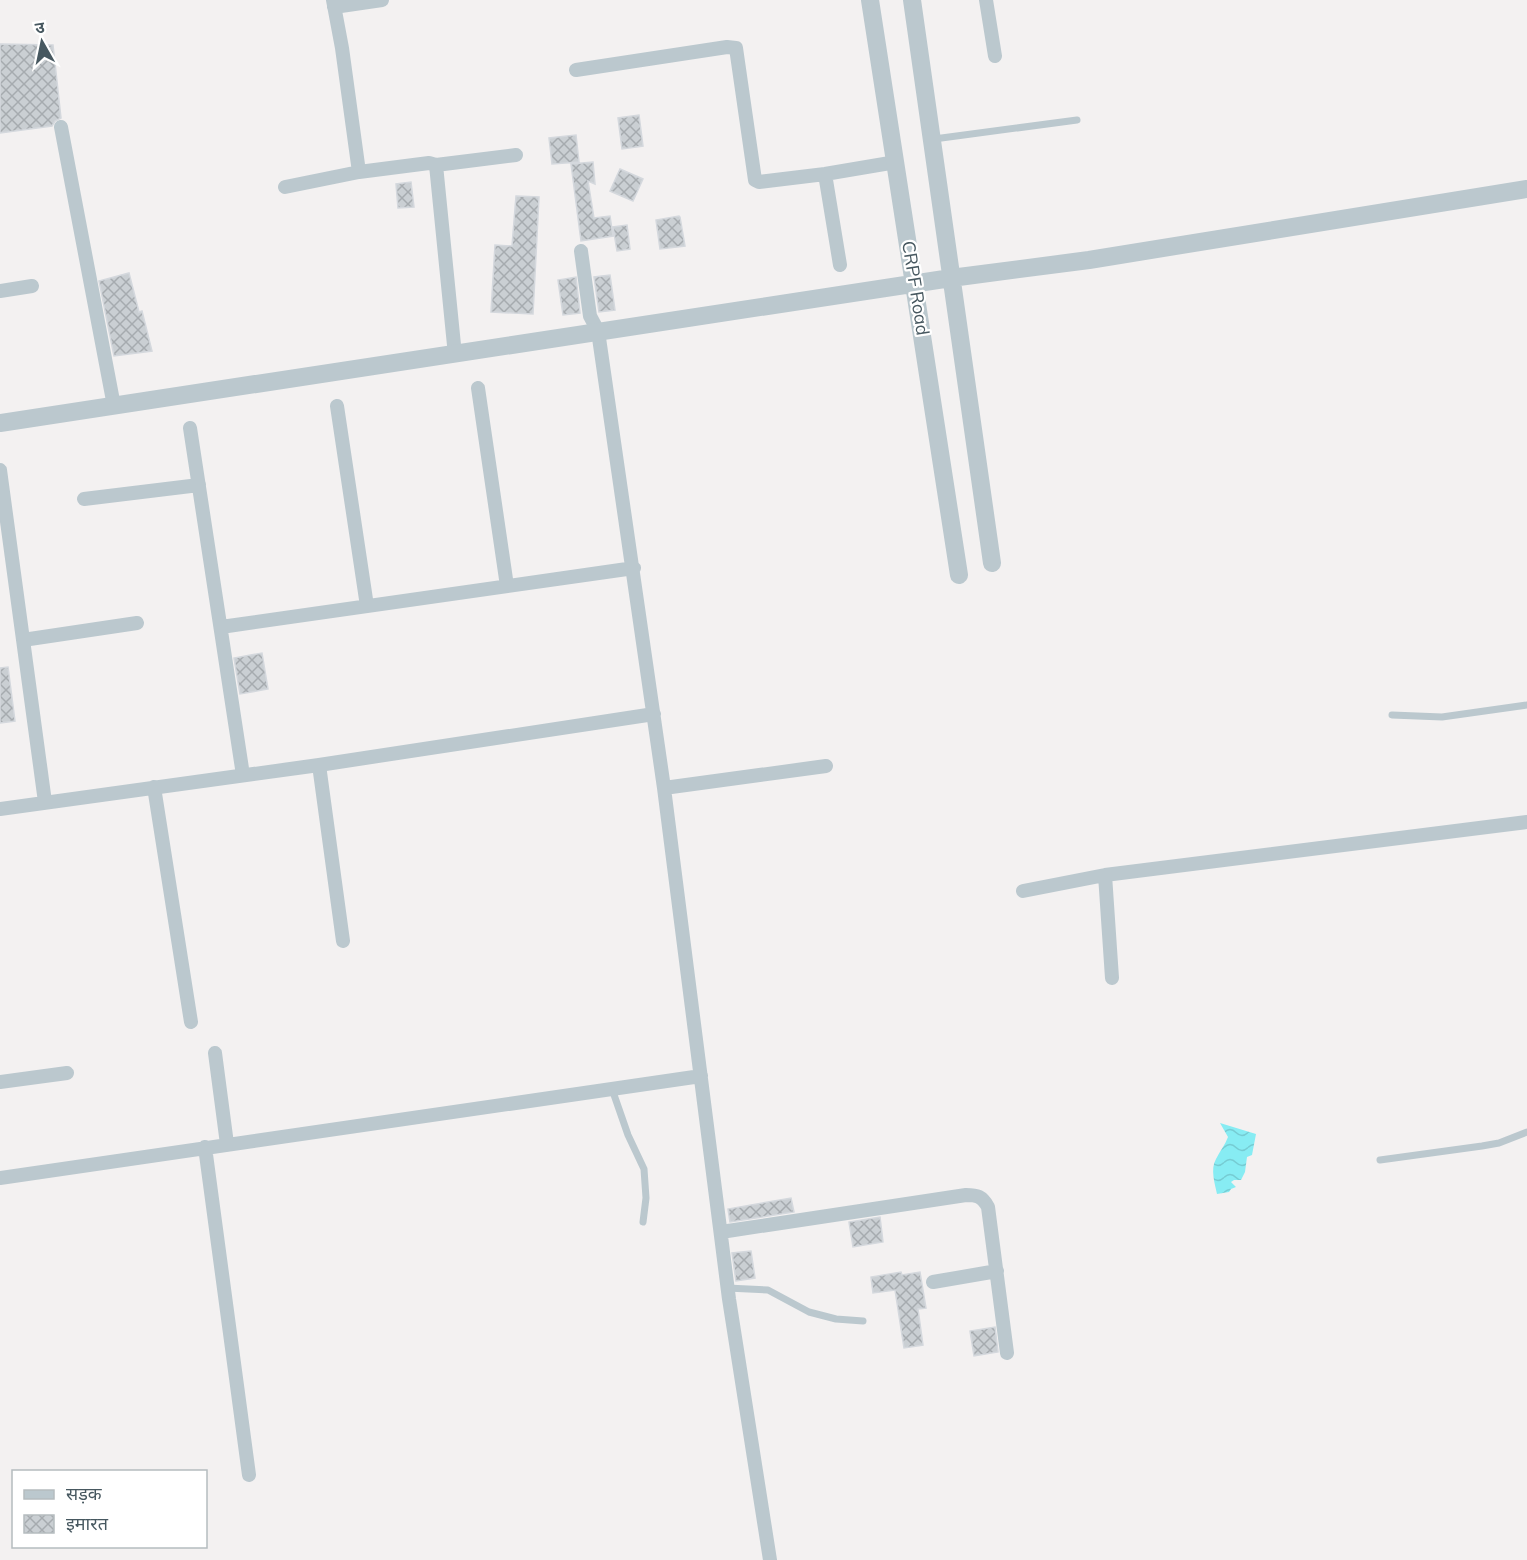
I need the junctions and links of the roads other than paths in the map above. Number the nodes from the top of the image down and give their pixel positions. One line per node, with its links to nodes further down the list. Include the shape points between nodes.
1 (382, 0): 5 (street)
2 (870, 0): 12 (street, CRPF Road)
3 (912, 0): 10 (street)
4 (986, 0): 6 (street)
5 (333, 3): 14 (street)
6 (995, 56)
7 (576, 70): 15 (street, via 727,46 736,48 755,180)
8 (1077, 120): 10 (lane)
9 (61, 127): 27 (street)
10 (932, 140): 20 (street)
11 (516, 155): 13 (street)
12 (896, 162): 15 (street); 21 (street, CRPF Road)
13 (436, 165): 14 (street); 25 (street)
14 (359, 172): 16 (street)
15 (825, 174): 19 (street)
16 (285, 187)
17 (1527, 189): 20 (street, via 1089,260)
18 (581, 251): 24 (street, via 590,316)
19 (840, 265)
20 (951, 278): 21 (street); 34 (street)
21 (915, 284): 24 (street); 36 (street, CRPF Road)
22 (32, 286): 23 (street)
23 (0, 291)
24 (598, 331): 25 (street); 35 (street)
25 (455, 355): 27 (street)
26 (478, 388): 37 (street)
27 (114, 406): 29 (street)
28 (337, 406): 38 (street)
29 (0, 423)
30 (190, 428): 32 (street)
31 (0, 470): 41 (street)
32 (199, 484): 33 (street); 40 (street)
33 (84, 499)
34 (992, 563)
35 (634, 568): 37 (street); 43 (street)
36 (959, 576)
37 (507, 585): 38 (street)
38 (367, 606): 40 (street)
39 (137, 623): 41 (street)
40 (221, 627): 47 (street)
41 (23, 640): 50 (street)
42 (1527, 705): 44 (lane, via 1442,717)
43 (654, 714): 45 (street); 49 (street)
44 (1392, 715)
45 (319, 765): 47 (street); 55 (street)
46 (826, 766): 49 (street)
47 (243, 775): 48 (street)
48 (154, 787): 50 (street); 57 (street)
49 (664, 788): 60 (street)
50 (45, 802): 51 (street)
51 (0, 809)
52 (1527, 822): 53 (street)
53 (1105, 875): 54 (street); 56 (street)
54 (1023, 891)
55 (343, 941)
56 (1112, 978)
57 (190, 1022)
58 (215, 1053): 64 (street)
59 (67, 1073): 61 (street)
60 (701, 1076): 62 (street); 69 (street)
61 (0, 1082)
62 (612, 1089): 64 (street); 68 (lane, via 644,1169)
63 (1527, 1132): 66 (lane, via 1499,1143)
64 (227, 1144): 65 (street)
65 (205, 1148): 67 (street); 75 (street)
66 (1380, 1160)
67 (0, 1178)
68 (643, 1222)
69 (721, 1232): 70 (street, via 977,1195 988,1207); 72 (street)
70 (996, 1271): 71 (street); 74 (street)
71 (933, 1282)
72 (727, 1288): 73 (lane, via 768,1290 809,1312); 76 (street)
73 (863, 1322)
74 (1007, 1353)
75 (249, 1475)
76 (770, 1560)

